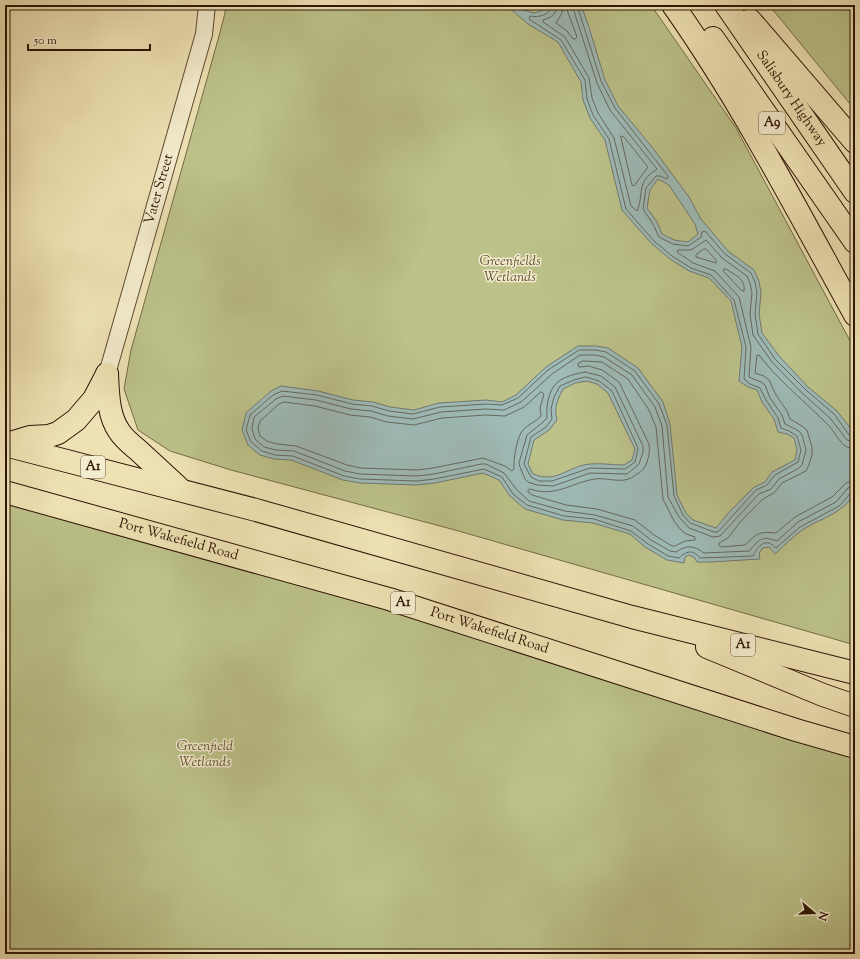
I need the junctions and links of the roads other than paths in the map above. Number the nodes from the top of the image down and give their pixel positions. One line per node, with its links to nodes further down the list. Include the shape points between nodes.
1 (207, 5): 10 (street, Vater Street, via 204,34)
2 (673, 5): 9 (highway, via 756,136)
3 (690, 5): 8 (highway, Salisbury Highway / A9)
4 (726, 5): 7 (highway, Salisbury Highway / A9)
5 (738, 5): 6 (highway)
6 (855, 142)
7 (855, 192)
8 (855, 242)
9 (855, 315)
10 (107, 374): 11 (highway, via 94,399 76,420 58,433 30,437); 12 (highway, via 109,403 119,431)
11 (5, 445): 12 (highway, A1)
12 (180, 489): 14 (highway, A1)
13 (5, 492): 17 (highway, Port Wakefield Road / A1, via 389,599)
14 (632, 617): 15 (highway, A1); 16 (highway)
15 (855, 673)
16 (855, 706)
17 (855, 747)

